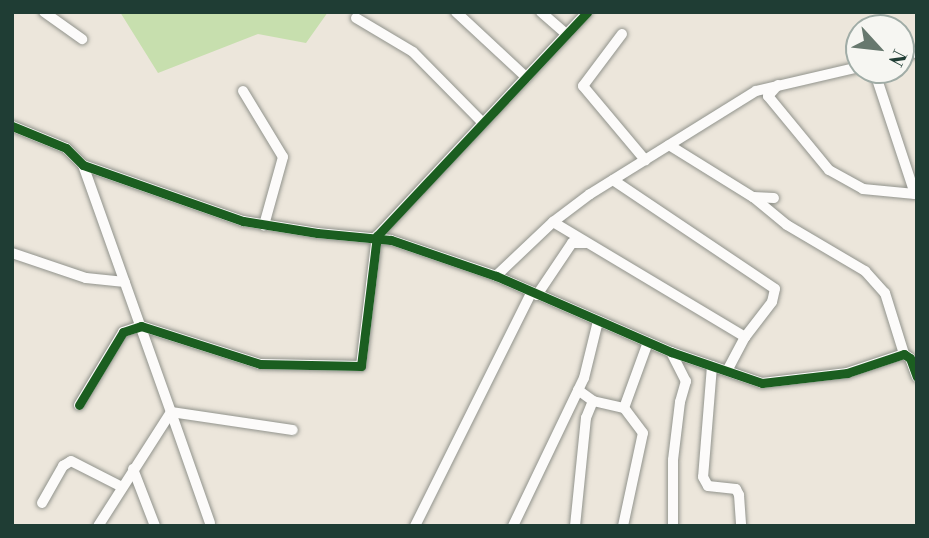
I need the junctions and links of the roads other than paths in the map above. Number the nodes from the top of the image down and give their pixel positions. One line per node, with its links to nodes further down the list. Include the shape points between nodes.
1 (44, 12): 8 (street)
2 (456, 12): 10 (street)
3 (541, 12): 6 (street)
4 (587, 12): 6 (street)
5 (356, 18): 14 (street, via 413,51)
6 (566, 34): 10 (street)
7 (622, 34): 17 (street, via 583,86)
8 (82, 39)
9 (845, 70): 12 (street)
10 (526, 77): 14 (street)
11 (879, 84): 12 (street, via 915,194 863,188 829,170 768,96)
12 (778, 85): 16 (street, via 756,91)
13 (243, 91): 23 (street, via 282,157)
14 (483, 123): 24 (street)
15 (13, 130): 18 (street, via 66,148)
16 (669, 145): 17 (street); 20 (street)
17 (645, 160): 19 (street)
18 (83, 165): 23 (street); 28 (street)
19 (613, 180): 22 (street); 32 (street, via 775,289 772,302)
20 (754, 197): 21 (street); 35 (street, via 787,225 865,271 885,293)
21 (774, 198)
22 (553, 222): 25 (street); 27 (street)
23 (264, 225): 24 (street)
24 (377, 236): 27 (street); 31 (street, via 361,366 260,364)
25 (589, 243): 29 (street, via 572,243); 32 (street)
26 (12, 253): 28 (street, via 86,278)
27 (496, 276): 29 (street)
28 (125, 282): 31 (street)
29 (534, 294): 30 (street); 49 (street)
30 (598, 321): 33 (street); 39 (street)
31 (141, 326): 41 (street, via 123,332); 43 (street)
32 (745, 337): 37 (street)
33 (648, 342): 34 (street); 42 (street)
34 (671, 352): 36 (street); 55 (street, via 686,381 673,460)
35 (904, 354): 37 (street, via 847,373 779,382 762,383); 38 (street)
36 (712, 366): 37 (street); 56 (street, via 703,477 708,486 736,489)
37 (727, 371)
38 (917, 377)
39 (578, 390): 40 (street); 52 (street)
40 (593, 401): 42 (street); 53 (street, via 586,418)
41 (79, 405)
42 (624, 408): 54 (street, via 643,433)
43 (171, 412): 44 (street); 45 (street); 48 (street)
44 (293, 430)
45 (133, 469): 46 (street); 51 (street)
46 (122, 487): 47 (street, via 71,461 63,466); 50 (street)
47 (42, 503)
48 (210, 523)
49 (415, 525)
50 (98, 526)
51 (155, 526)
52 (513, 526)
53 (575, 526)
54 (623, 526)
55 (673, 526)
56 (741, 526)

